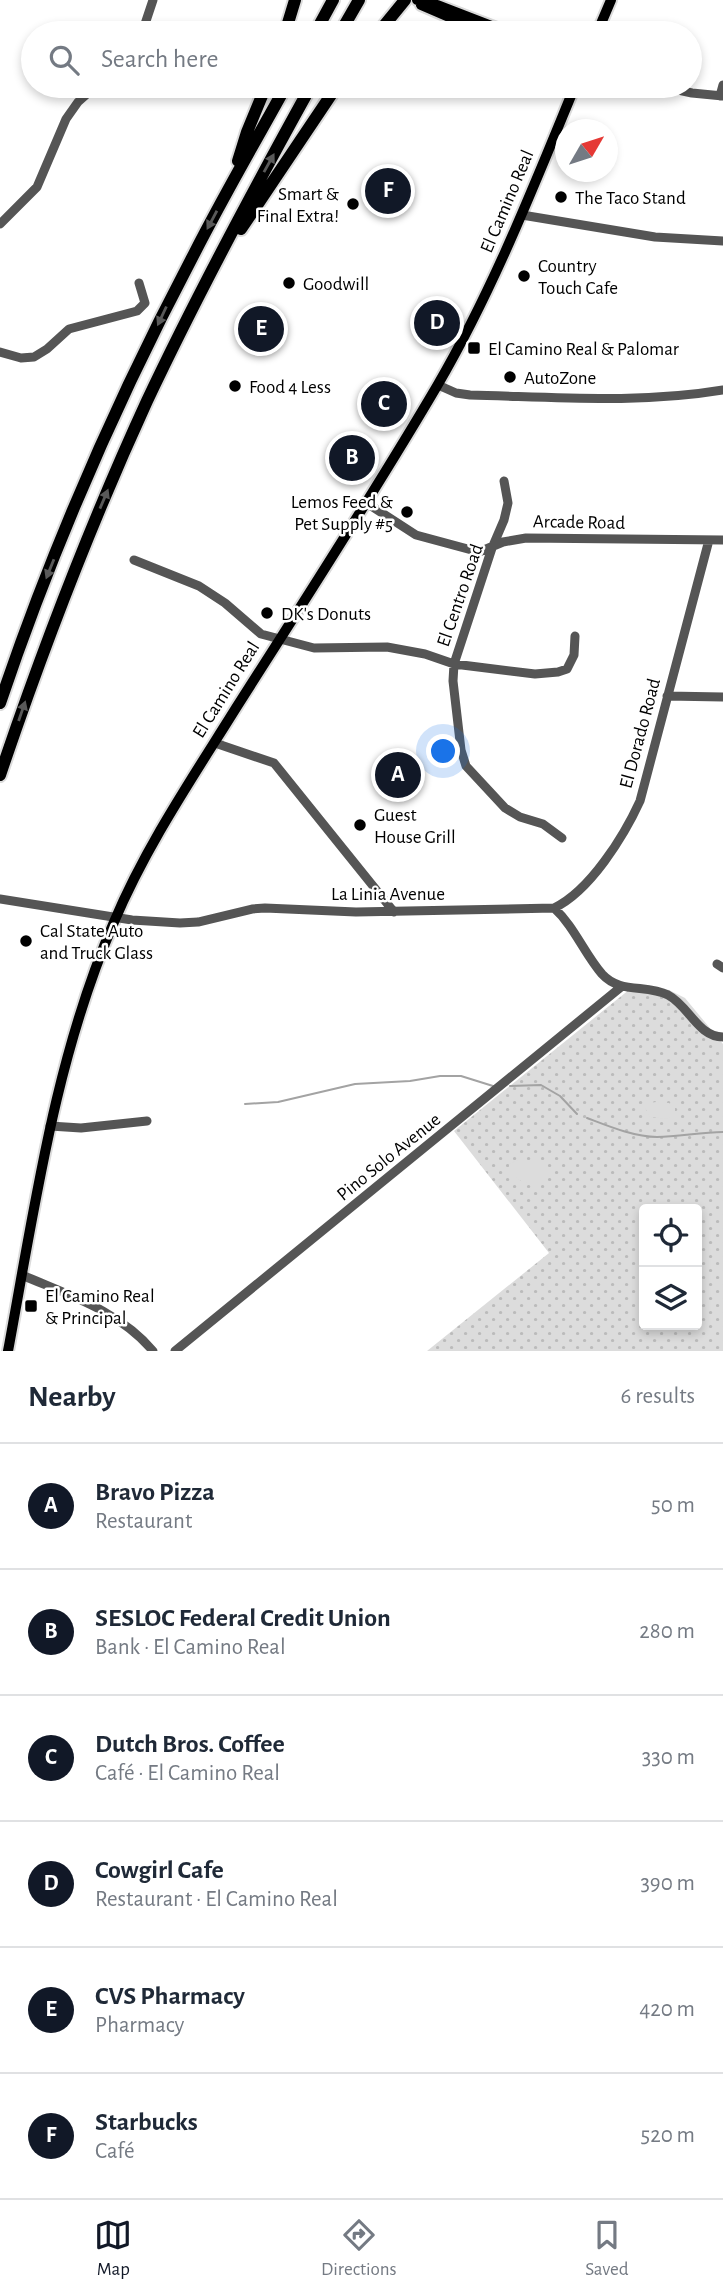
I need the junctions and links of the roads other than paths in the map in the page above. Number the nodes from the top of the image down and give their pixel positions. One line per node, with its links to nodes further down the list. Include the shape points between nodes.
1 (153, 0): 10 (street)
2 (295, 0): 11 (highway)
3 (333, 0): 12 (highway)
4 (359, 0): 13 (highway)
5 (405, 0): 14 (highway)
6 (412, 0): 9 (main road)
7 (417, 0): 9 (main road)
8 (611, 0): 17 (main road)
9 (437, 6): 15 (main road); 16 (main road)
10 (146, 21)
11 (289, 21)
12 (322, 21)
13 (347, 21)
14 (388, 21)
15 (464, 21)
16 (478, 21)
17 (602, 21)
18 (723, 85): 20 (street)
19 (702, 94): 20 (street)
20 (721, 96)
21 (82, 98): 29 (street, via 66,118 37,187)
22 (261, 98): 27 (highway)
23 (279, 98): 27 (highway)
24 (305, 98): 32 (highway, one-way to 24)
25 (329, 98): 32 (highway)
26 (570, 98): 28 (main road, El Camino Real)
27 (231, 184): 44 (highway, one-way to 44, via 120,406)
28 (522, 215): 30 (street, via 655,237); 34 (main road, El Camino Real, via 479,310)
29 (0, 224)
30 (723, 242)
31 (139, 283): 33 (street, via 145,303 137,310 69,329 34,357)
32 (204, 285): 51 (highway, one-way to 32, via 85,544)
33 (0, 352)
34 (438, 385): 35 (street, via 470,396 614,398); 37 (main road, El Camino Real)
35 (723, 390)
36 (504, 481): 40 (street, El Centro Road, via 508,503)
37 (365, 502): 40 (street, Arcade Road, via 416,535 479,552); 43 (main road, El Camino Real)
38 (709, 540): 39 (street, Arcade Road); 40 (street, Arcade Road, via 526,538); 47 (street, El Dorado Road)
39 (723, 540)
40 (492, 548): 45 (street, El Centro Road)
41 (134, 560): 43 (street, via 200,586 253,629)
42 (575, 636): 45 (street, via 571,664 558,672 523,674)
43 (279, 639): 45 (street, via 314,648 387,647); 50 (main road, El Camino Real)
44 (14, 661): 46 (highway); 49 (highway)
45 (454, 664): 52 (street, El Centro Road, via 466,766 505,808 543,824)
46 (0, 691)
47 (667, 696): 48 (street); 54 (street, El Dorado Road, via 634,813 586,883)
48 (723, 697)
49 (0, 703)
50 (215, 743): 55 (street, via 274,763); 56 (main road, El Camino Real, via 155,841)
51 (0, 775)
52 (562, 838)
53 (0, 899): 56 (street, La Linia Avenue)
54 (554, 908): 55 (street, La Linia Avenue); 57 (street, via 603,974)
55 (394, 912): 56 (street, La Linia Avenue, via 265,908 180,923)
56 (116, 917): 60 (main road, El Camino Real, via 78,1015)
57 (621, 988): 58 (street, via 669,996 706,1033); 64 (street, Pino Solo Avenue)
58 (723, 1037)
59 (147, 1121): 60 (street, via 81,1128)
60 (50, 1126): 61 (main road, El Camino Real)
61 (22, 1275): 62 (main road, El Camino Real); 63 (street, via 121,1321)
62 (8, 1351)
63 (153, 1351)
64 (175, 1351)

